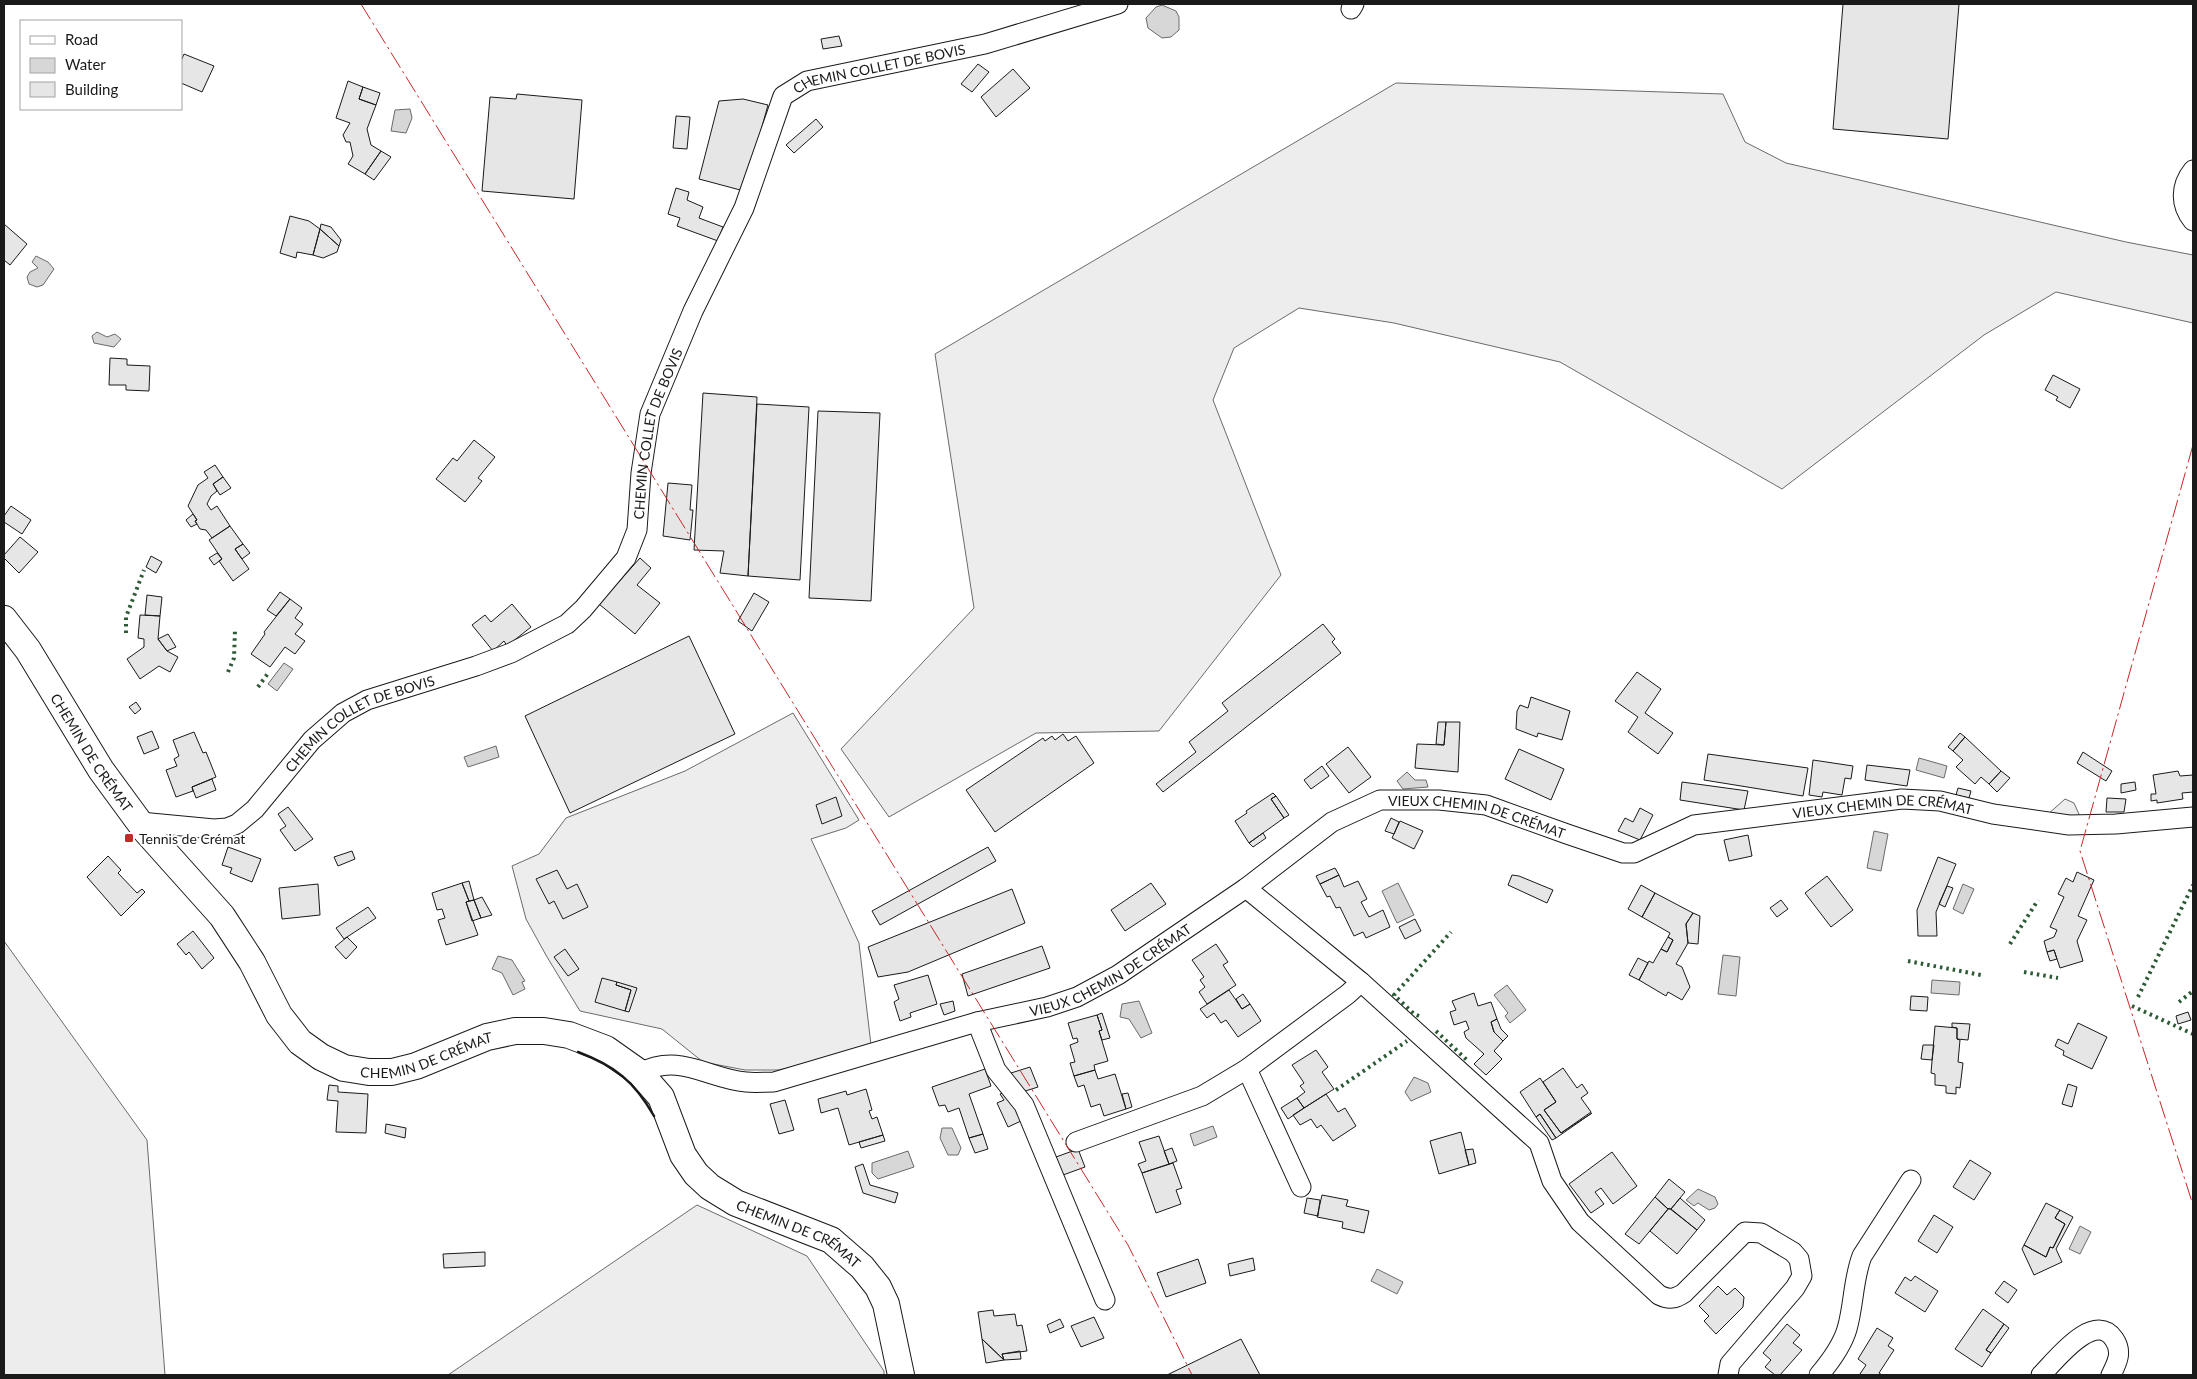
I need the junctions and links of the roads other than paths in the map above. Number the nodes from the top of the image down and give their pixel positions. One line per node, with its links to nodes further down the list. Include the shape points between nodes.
1 (1118, 4): 6 (street, CHEMIN COLLET DE BOVIS, via 985,44 807,80 783,96 744,208 692,311 650,414 636,530 626,558 589,603 567,624 511,652 367,700 343,712 312,740 254,809 237,824 214,829)
2 (2193, 170): 3 (street, via 2186,180 2183,196 2186,212)
3 (2193, 222)
4 (4, 618): 6 (street, CHEMIN DE CRÉMAT, via 28,650 101,770)
5 (2193, 817): 7 (street, VIEUX CHEMIN DE CRÉMAT, via 2069,825 1993,814 1940,801 1902,799 1694,825 1634,853 1576,837 1486,805 1439,800 1380,800 1332,822)
6 (140, 822): 11 (street, CHEMIN DE CRÉMAT, via 222,916 252,962 279,1015 300,1042 336,1065 369,1072 392,1072 416,1066 487,1037 515,1031 544,1031 568,1035 606,1049)
7 (1246, 888): 8 (street); 9 (street, VIEUX CHEMIN DE CRÉMAT, via 1118,975 1078,997)
8 (1361, 982): 10 (street); 17 (street, via 1538,1142 1552,1181 1580,1222 1659,1295 1667,1299 1684,1293 1746,1232 1761,1233 1793,1252 1799,1259 1802,1276 1730,1364)
9 (977, 1022): 11 (street, VIEUX CHEMIN DE CRÉMAT, via 774,1082 745,1082 685,1066 650,1067); 15 (street, via 996,1070 1024,1105)
10 (1247, 1069): 12 (street, via 1189,1102); 14 (street)
11 (640, 1072): 16 (street, CHEMIN DE CRÉMAT, via 661,1097 683,1155 710,1187 736,1203 830,1240 862,1267 878,1287 886,1304)
12 (1076, 1142)
13 (1911, 1180): 18 (street, via 1862,1256 1847,1329 1838,1349)
14 (1301, 1187)
15 (1105, 1300)
16 (901, 1375)
17 (1728, 1375)
18 (1819, 1375)
19 (2041, 1375): 20 (street, via 2080,1337 2096,1328 2111,1335 2117,1344 2118,1363)
20 (2110, 1375)

